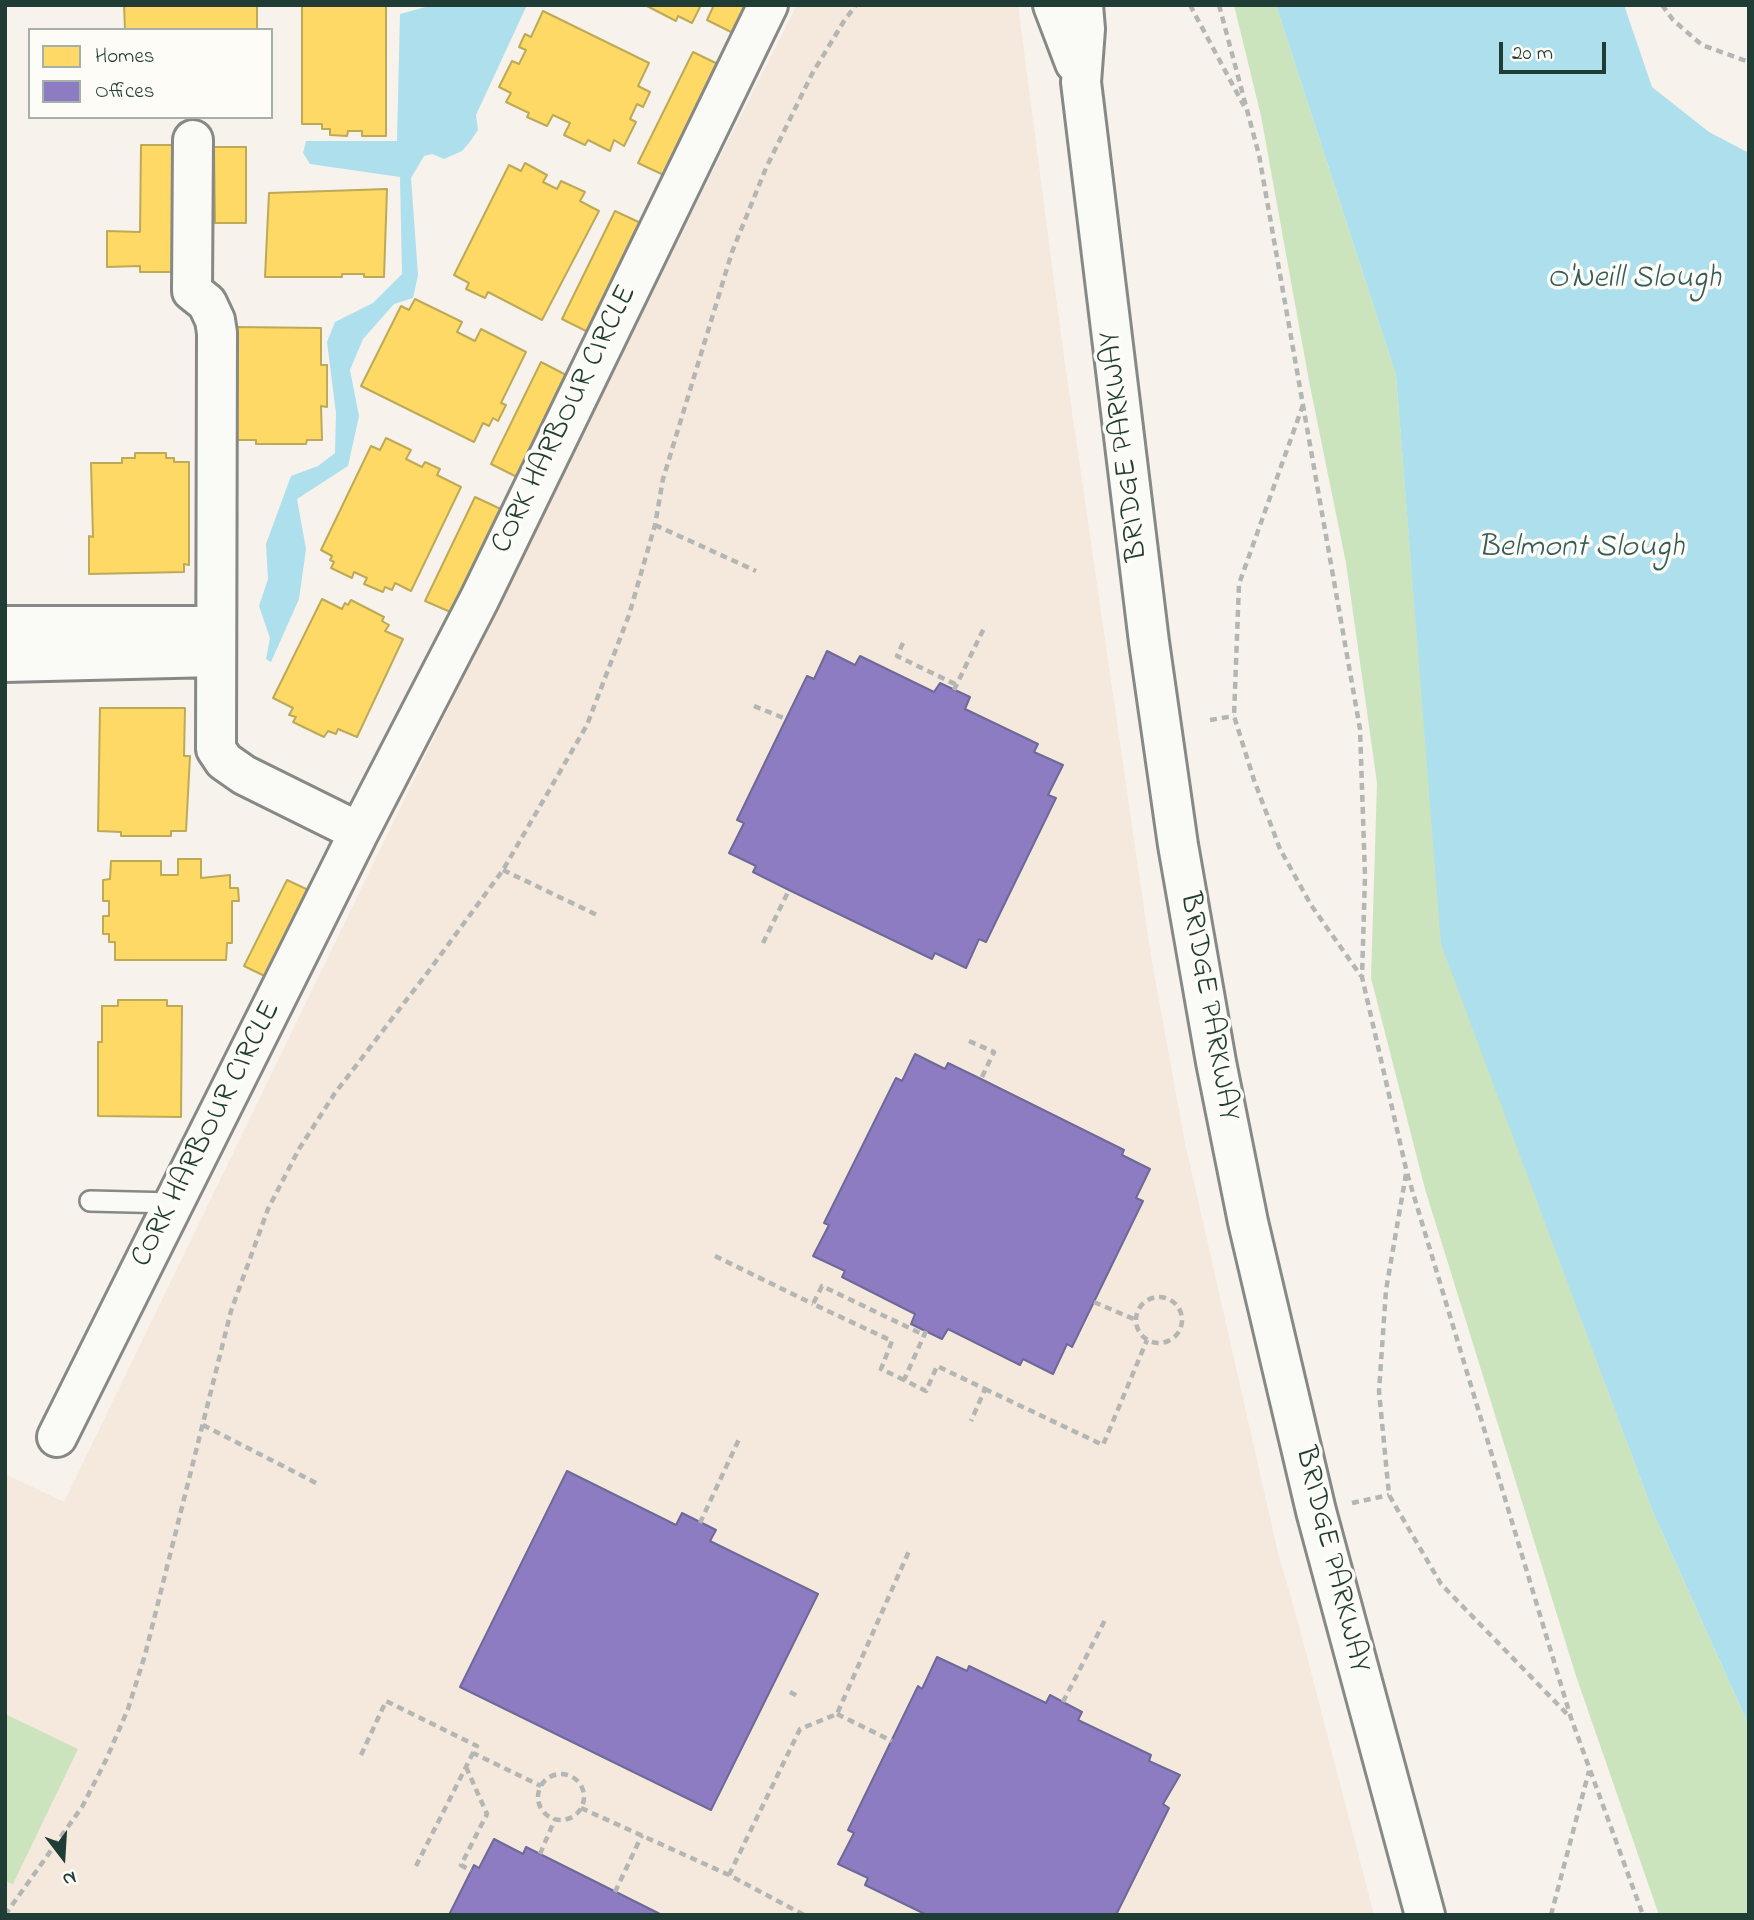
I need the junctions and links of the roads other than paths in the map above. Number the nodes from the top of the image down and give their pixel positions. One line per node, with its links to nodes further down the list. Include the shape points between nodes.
1 (768, 5): 9 (street, CORK HARBOUR CIRCLE, via 479,600)
2 (1053, 5): 4 (street, BRIDGE PARKWAY)
3 (1083, 5): 4 (street, BRIDGE PARKWAY)
4 (1081, 82): 13 (street, BRIDGE PARKWAY, via 1159,719 1216,1062 1248,1222 1316,1511)
5 (193, 140): 7 (street, via 192,290 207,303 217,334)
6 (5, 626): 7 (street)
7 (216, 641): 8 (street); 9 (street, via 215,741 223,761)
8 (5, 662)
9 (359, 832): 11 (street, CORK HARBOUR CIRCLE)
10 (90, 1201): 11 (lane)
11 (173, 1203): 12 (street, CORK HARBOUR CIRCLE)
12 (57, 1437)
13 (1425, 1915)

